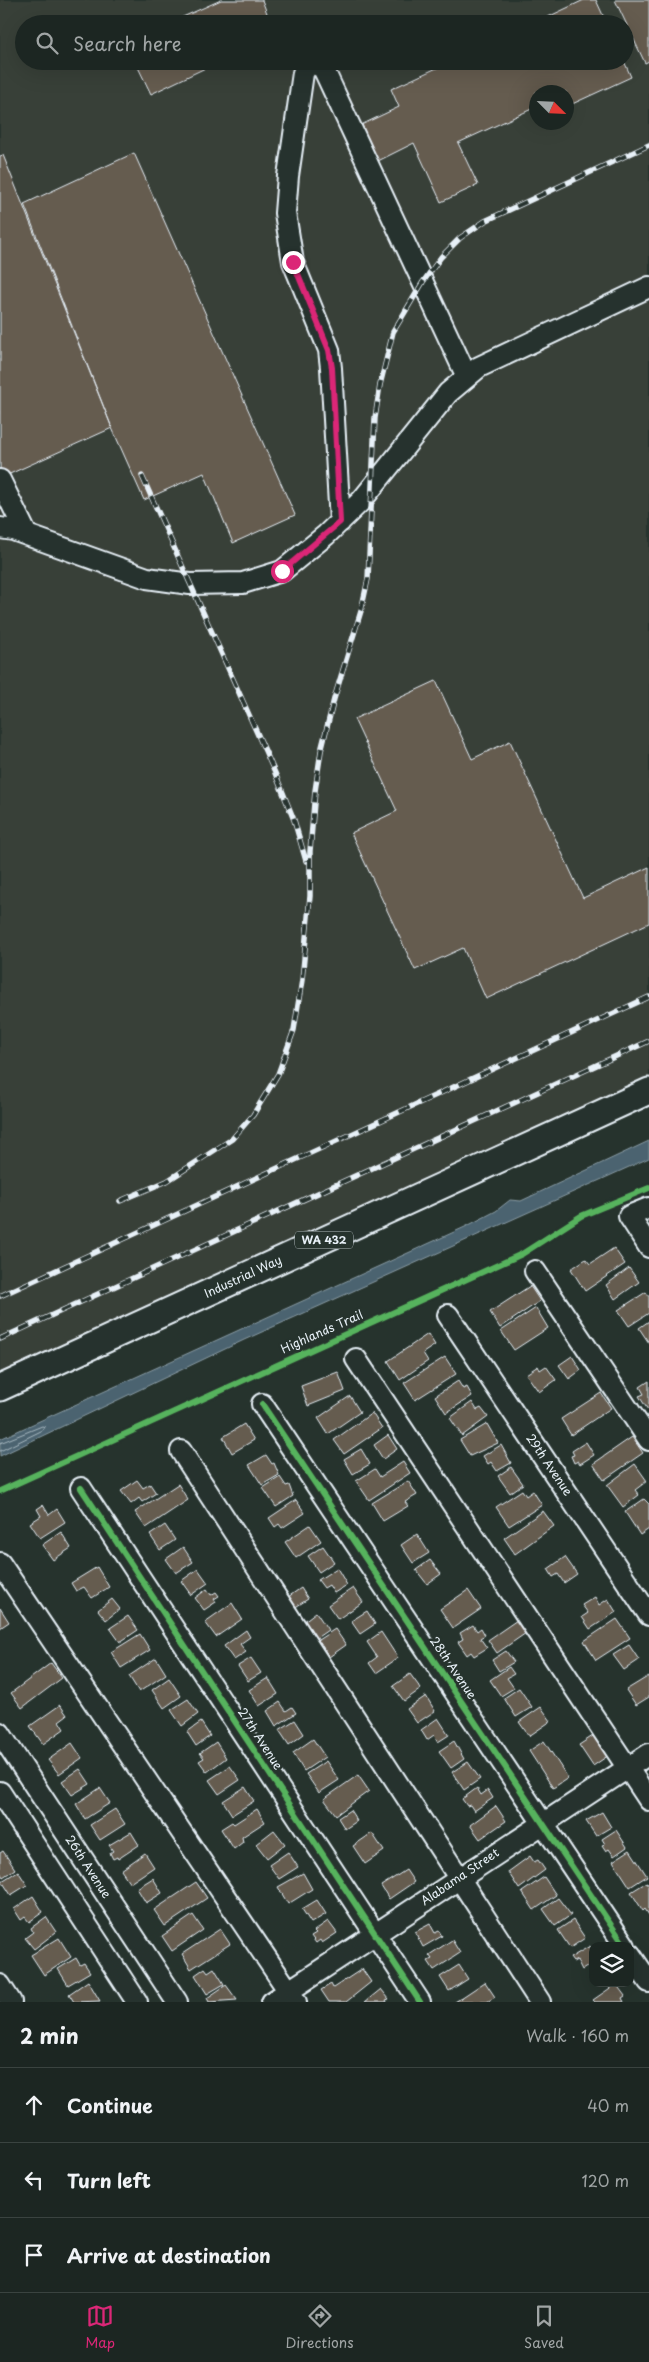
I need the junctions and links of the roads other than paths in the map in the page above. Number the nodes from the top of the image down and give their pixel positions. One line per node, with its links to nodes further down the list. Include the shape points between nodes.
1 (304, 70): 6 (street, via 285,213 293,262 329,350)
2 (325, 70): 4 (street)
3 (649, 287): 4 (street, via 479,367)
4 (467, 377): 6 (street, via 448,393 362,500)
5 (0, 480): 8 (street)
6 (340, 522): 8 (street, via 282,571 243,583 190,584 147,578)
7 (0, 528): 8 (street)
8 (27, 535)
9 (649, 1091): 15 (main road, Industrial Way / WA 432)
10 (649, 1208): 11 (street, via 629,1216)
11 (649, 1247)
12 (535, 1271): 17 (street)
13 (448, 1315): 21 (street, 29th Avenue)
14 (356, 1359): 24 (street)
15 (0, 1388)
16 (262, 1404): 27 (street, 28th Avenue)
17 (649, 1440)
18 (182, 1451): 28 (street)
19 (81, 1488): 29 (street, 27th Avenue)
20 (0, 1562): 34 (street)
21 (649, 1615)
22 (0, 1733): 37 (street, 26th Avenue)
23 (649, 1754): 24 (street, Alabama Street)
24 (628, 1768): 26 (street); 27 (street, Alabama Street)
25 (0, 1792): 36 (street)
26 (649, 1800)
27 (543, 1822): 28 (street, Alabama Street); 30 (street, 28th Avenue)
28 (460, 1878): 29 (street, Alabama Street); 40 (street)
29 (375, 1934): 34 (street, Alabama Street); 39 (street, 27th Avenue)
30 (622, 1942)
31 (634, 1960): 32 (street)
32 (649, 1982)
33 (0, 1985): 35 (street)
34 (292, 1996): 38 (street, Alabama Street)
35 (12, 2002)
36 (137, 2002)
37 (177, 2002)
38 (272, 2002)
39 (420, 2002)
40 (540, 2002)

